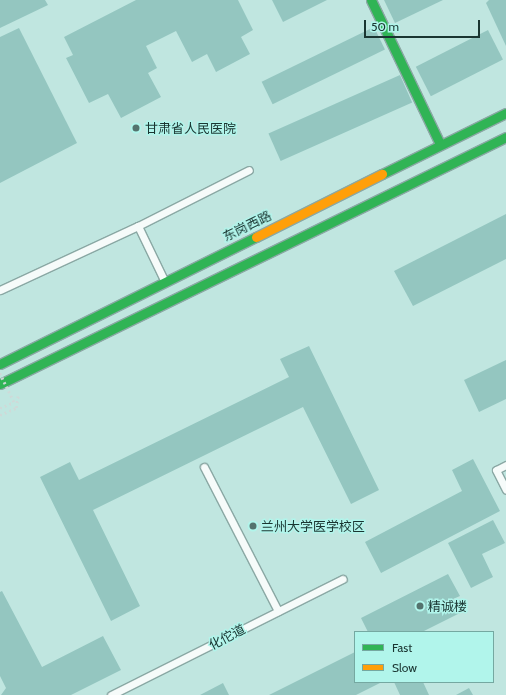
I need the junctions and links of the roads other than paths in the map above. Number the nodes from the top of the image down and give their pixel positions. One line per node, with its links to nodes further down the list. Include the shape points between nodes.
1 (371, 0): 4 (main road)
2 (506, 113): 4 (main road, 东岗西路)
3 (506, 137): 10 (main road)
4 (440, 144): 7 (main road, 东岗西路)
5 (249, 170): 6 (lane)
6 (138, 226): 7 (lane); 8 (lane)
7 (164, 281): 9 (main road, 东岗西路)
8 (0, 290)
9 (0, 364)
10 (0, 384)
11 (506, 465): 13 (lane, via 496,470)
12 (204, 467): 15 (lane)
13 (506, 490)
14 (343, 579): 15 (lane, 化佗道)
15 (278, 611): 16 (lane, 化佗道)
16 (111, 695)

